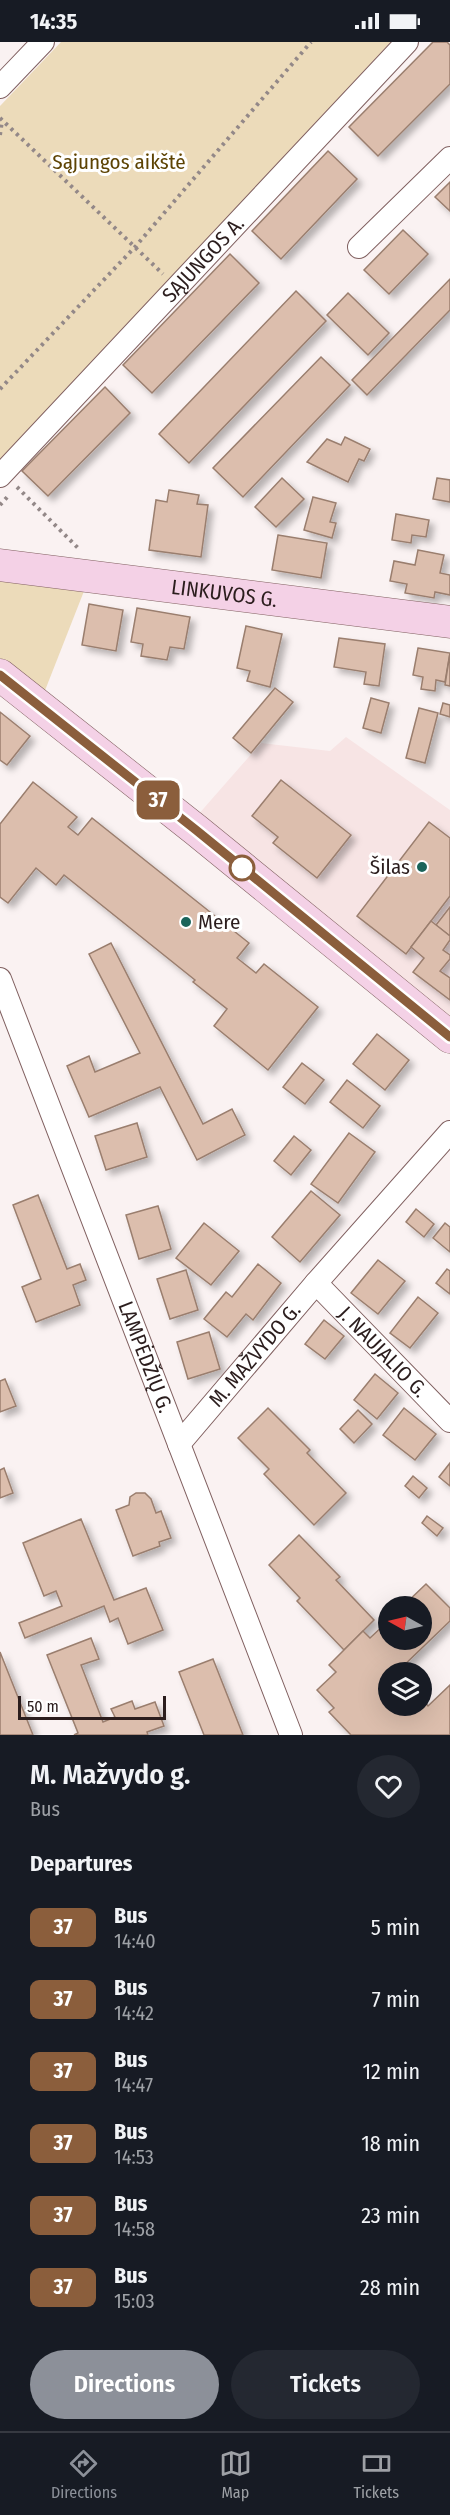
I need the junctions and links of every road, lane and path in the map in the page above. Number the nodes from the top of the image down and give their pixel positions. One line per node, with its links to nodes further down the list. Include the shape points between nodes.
1 (43, 42): 4 (street)
2 (311, 42): 8 (path)
3 (407, 42): 10 (street, SĄJUNGOS A.)
4 (0, 87)
5 (1, 119): 6 (path); 8 (path)
6 (0, 135)
7 (450, 158): 9 (street)
8 (135, 247): 10 (path); 11 (path)
9 (359, 247)
10 (177, 287): 12 (street, SĄJUNGOS A.)
11 (0, 389)
12 (1, 474): 13 (path)
13 (86, 556)
14 (0, 565): 15 (street, LINKUVOS G.)
15 (450, 622)
16 (0, 675): 19 (street)
17 (0, 979): 18 (street, LAMPĖDŽIŲ G.)
18 (10, 1036): 23 (street, LAMPĖDŽIŲ G.)
19 (450, 1037)
20 (450, 1132): 21 (street, M. MAŽVYDO G.)
21 (316, 1282): 22 (street, J. NAUJALIO G.); 23 (street, M. MAŽVYDO G.)
22 (450, 1421)
23 (179, 1444): 24 (street, LAMPĖDŽIŲ G.)
24 (291, 1735)

